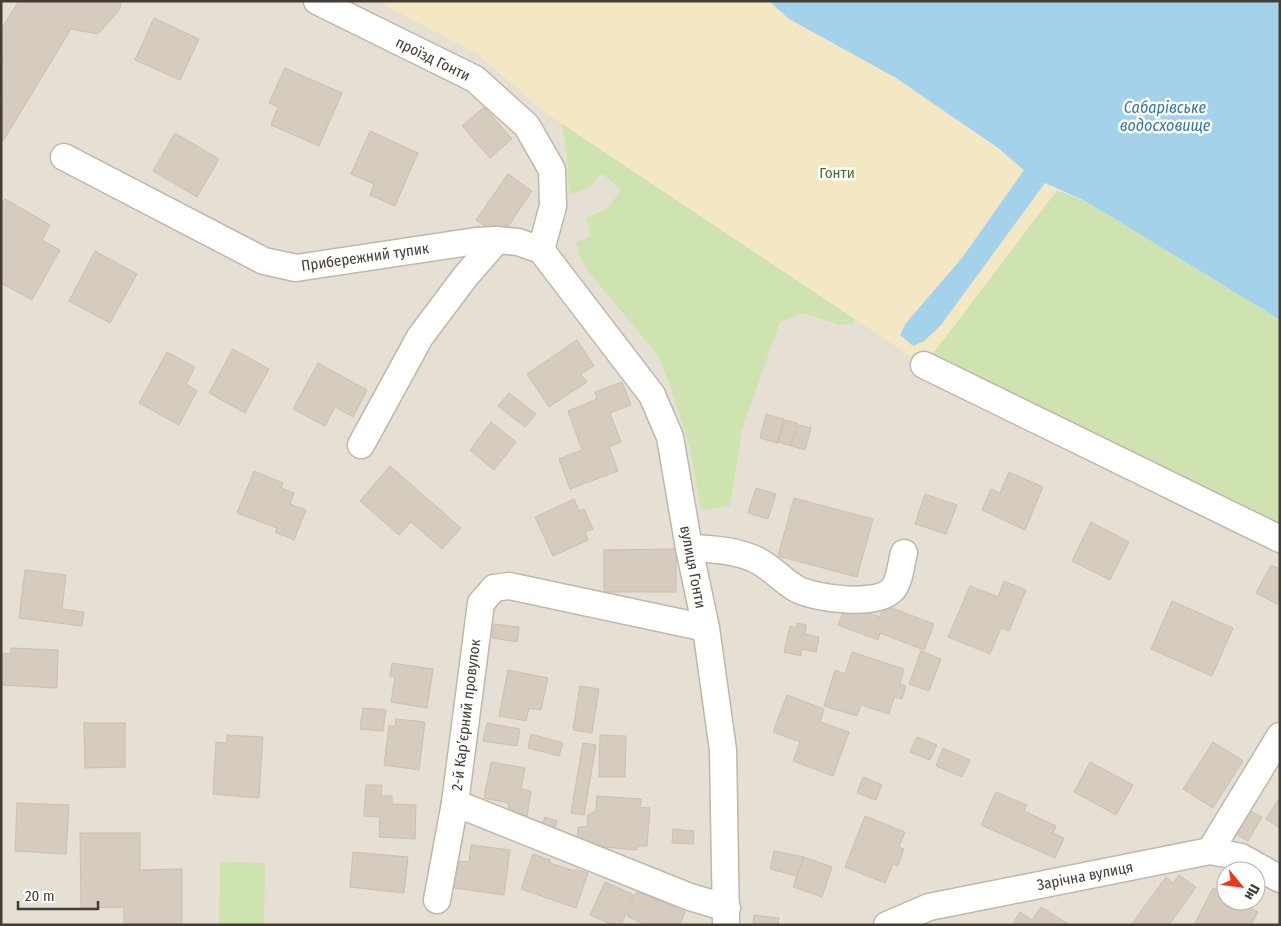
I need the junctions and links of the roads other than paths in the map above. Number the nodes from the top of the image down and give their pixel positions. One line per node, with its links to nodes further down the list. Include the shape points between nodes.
1 (317, 1): 4 (street, проїзд Гонти, via 475,79 527,126 552,170 553,206)
2 (64, 157): 3 (street, Прибережний тупик, via 264,261 296,268)
3 (497, 240): 4 (street, Прибережний тупик, via 518,242); 6 (street, via 420,337)
4 (541, 250): 8 (street, вулиця Гонти, via 652,395 670,437)
5 (924, 365): 7 (street)
6 (361, 445)
7 (1280, 539)
8 (689, 548): 9 (street, via 721,549 759,561 798,590 824,598 865,600 884,597 894,588); 10 (street, вулиця Гонти)
9 (904, 553)
10 (706, 628): 12 (street, 2-й Карʼєрний провулок, via 509,586 494,588 481,604); 16 (street, вулиця Гонти, via 723,750)
11 (1280, 736): 13 (street)
12 (455, 803): 15 (street); 16 (street, 2-й Карʼєрний провулок, via 690,897)
13 (1210, 851): 14 (street, Зарічна вулиця, via 1240,857); 17 (street, Зарічна вулиця, via 930,907)
14 (1280, 879)
15 (437, 900)
16 (726, 916)
17 (887, 925)

